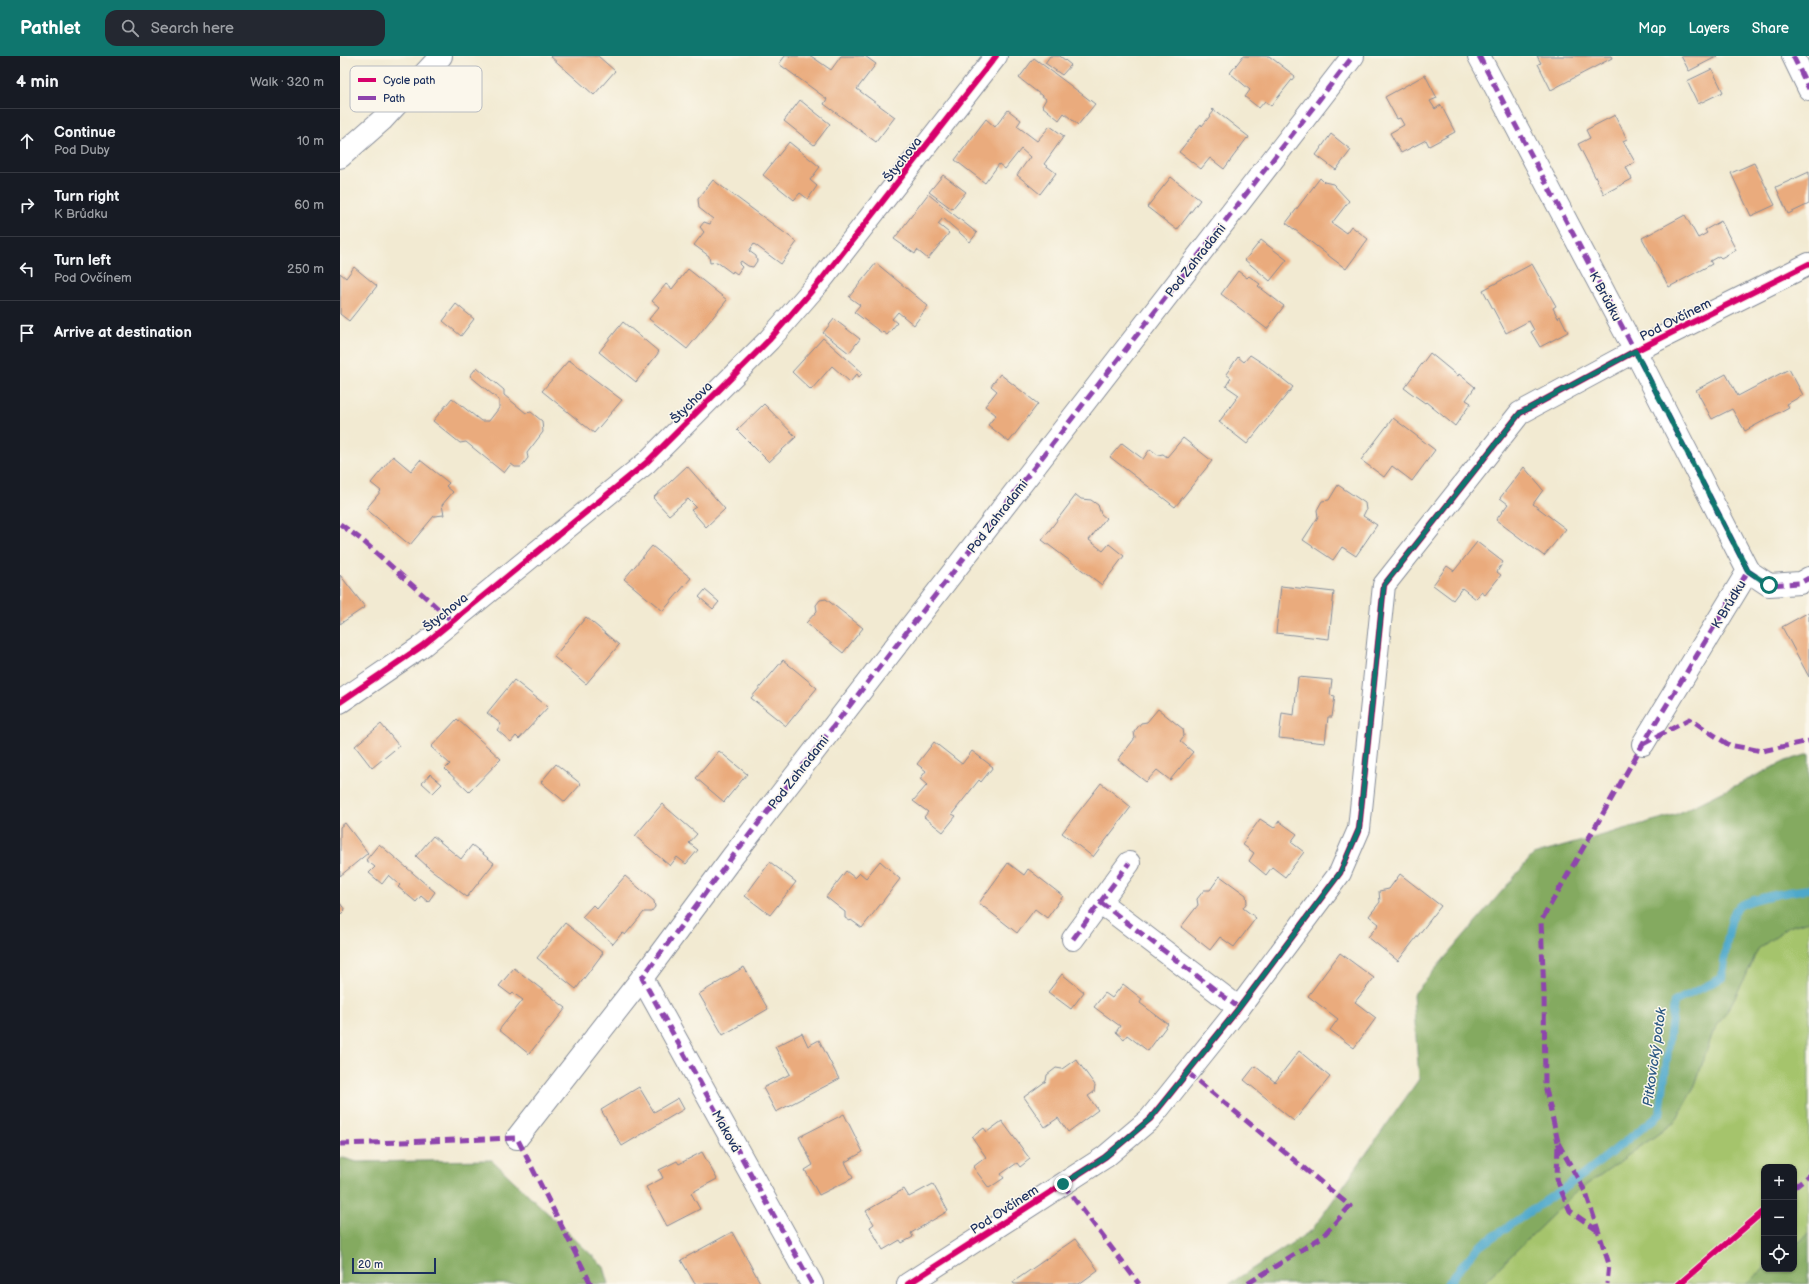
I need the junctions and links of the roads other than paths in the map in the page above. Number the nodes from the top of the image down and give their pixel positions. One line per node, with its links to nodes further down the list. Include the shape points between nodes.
1 (441, 56): 6 (street)
2 (996, 56): 14 (street, Štychova, via 822,279 769,340 646,463 422,646)
3 (1353, 56): 19 (street, Pod Zahradami, via 747,837)
4 (1479, 56): 11 (street, K Brůdku)
5 (1793, 56): 7 (street)
6 (432, 66)
7 (1809, 89)
8 (389, 112): 9 (street)
9 (340, 157)
10 (1809, 264): 11 (street, Pod Ovčínem)
11 (1635, 351): 12 (street, K Brůdku); 20 (street, Pod Ovčínem, via 1520,413 1384,585 1359,829 1340,873)
12 (1748, 571): 13 (street, via 1769,585 1800,583); 15 (street, K Brůdku)
13 (1809, 578)
14 (340, 702)
15 (1643, 744)
16 (1129, 863): 17 (street)
17 (1100, 902): 18 (street); 20 (street)
18 (1073, 939)
19 (642, 978): 21 (street, Pod Zahradami); 22 (street, Maková)
20 (1239, 1008): 23 (street, Pod Ovčínem, via 1150,1119 1105,1157)
21 (517, 1138)
22 (812, 1284)
23 (908, 1284)

